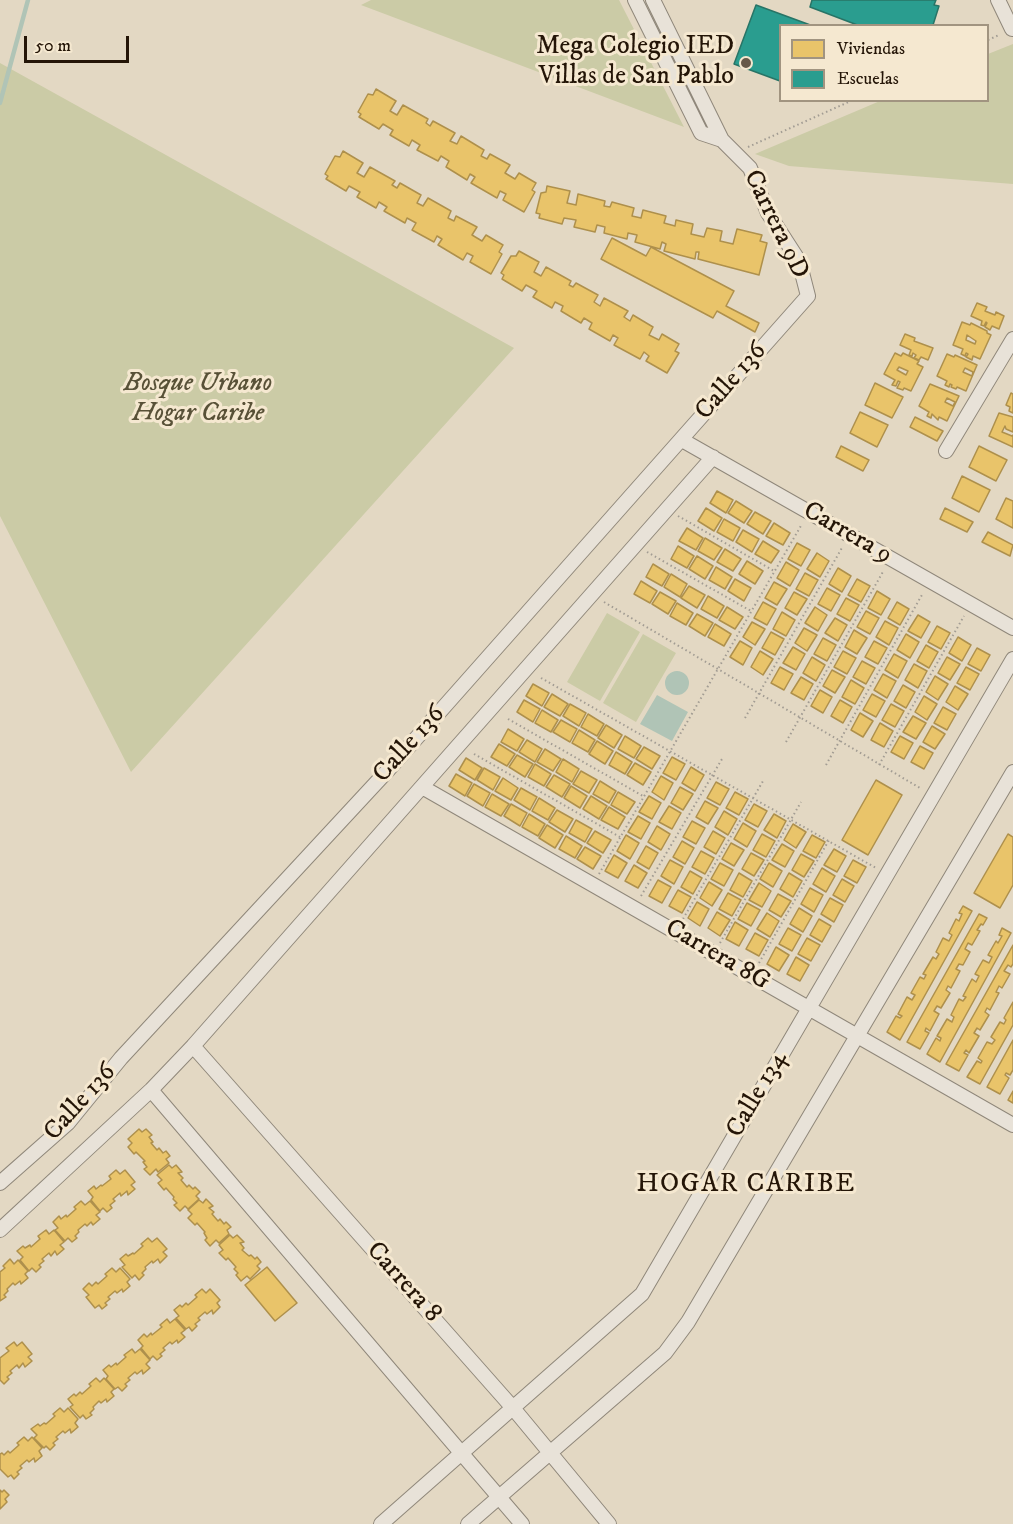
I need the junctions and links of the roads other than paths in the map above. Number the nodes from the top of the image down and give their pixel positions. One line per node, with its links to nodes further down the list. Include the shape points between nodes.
1 (635, 0): 5 (street, via 701,133)
2 (653, 0): 5 (street, Carrera 9D)
3 (998, 0): 4 (street)
4 (1012, 29)
5 (722, 140): 6 (street, Carrera 9D, via 750,168 768,213 799,261)
6 (808, 296): 8 (street, Calle 136, via 749,354)
7 (1013, 339): 9 (street)
8 (682, 440): 10 (street, Carrera 9); 20 (street, Calle 136, via 389,769 121,1058 68,1123)
9 (946, 451)
10 (713, 457): 11 (street, Carrera 9); 14 (street, Calle 136)
11 (1013, 628)
12 (1013, 659): 15 (street, Calle 134)
13 (1013, 772): 16 (street)
14 (422, 787): 15 (street, Carrera 8G); 17 (street, Calle 136)
15 (809, 1009): 16 (street, Carrera 8G); 22 (street, Calle 134, via 642,1294)
16 (857, 1036): 19 (street, Carrera 8G); 23 (street, via 688,1322 665,1353)
17 (193, 1046): 18 (street, Calle 136); 22 (street, Carrera 8)
18 (151, 1090): 21 (street, Calle 136); 24 (street)
19 (1013, 1125)
20 (0, 1183)
21 (0, 1230)
22 (513, 1408): 23 (street, Carrera 8); 24 (street, Calle 134)
23 (550, 1452): 25 (street); 29 (street, Carrera 8)
24 (462, 1454): 25 (street); 26 (street, Calle 134)
25 (499, 1497): 27 (street); 28 (street)
26 (381, 1524)
27 (468, 1524)
28 (522, 1524)
29 (609, 1524)

